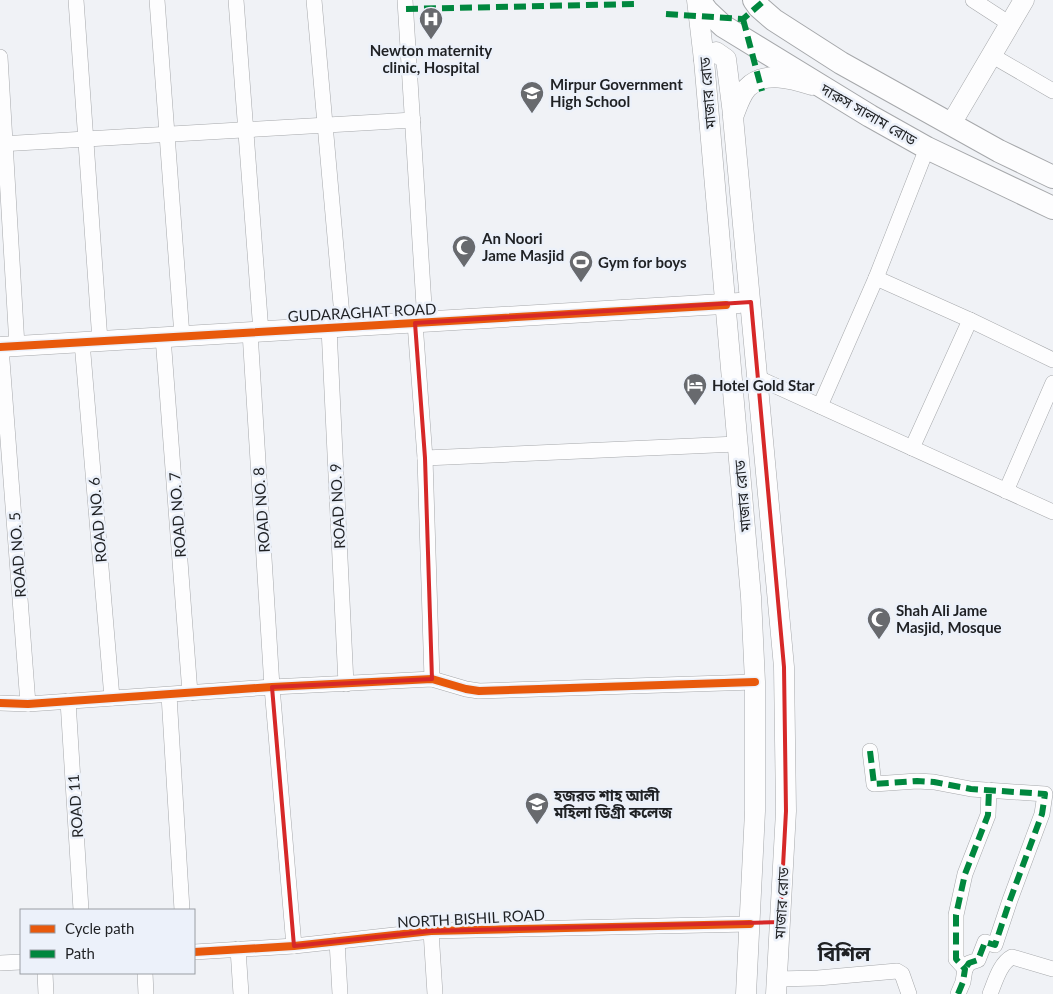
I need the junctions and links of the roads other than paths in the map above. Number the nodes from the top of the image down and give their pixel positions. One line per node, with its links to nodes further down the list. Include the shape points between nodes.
1 (76, 0): 22 (street, ROAD NO. 6)
2 (157, 0): 21 (street, ROAD NO. 7)
3 (236, 0): 20 (street, ROAD NO. 8)
4 (314, 0): 18 (street, ROAD NO. 9)
5 (405, 0): 17 (street)
6 (698, 0): 13 (main road, মাজার রোড); 14 (main road, দারুস সালাম রোড, via 723,26)
7 (754, 0): 19 (main road, দারুস সালাম রোড, via 774,20 841,63)
8 (973, 0): 10 (street)
9 (1024, 0): 10 (main road)
10 (1010, 24): 11 (main road)
11 (991, 55): 15 (street); 19 (main road)
12 (0, 56): 23 (street, ROAD NO. 5)
13 (704, 60): 16 (main road, via 716,52 726,59); 29 (main road, মাজার রোড)
14 (824, 88): 16 (main road, মাজার রোড, via 788,78 769,78 748,87); 24 (main road, দারুস সালাম রোড)
15 (1053, 91)
16 (733, 117): 28 (main road, মাজার রোড)
17 (413, 120): 18 (street); 31 (street)
18 (325, 124): 20 (street); 32 (street, ROAD NO. 9)
19 (951, 124): 25 (main road, দারুস সালাম রোড)
20 (246, 129): 21 (street); 33 (street, ROAD NO. 8)
21 (167, 134): 22 (street); 34 (street, ROAD NO. 7)
22 (86, 139): 23 (street); 35 (street, ROAD NO. 6)
23 (3, 144): 36 (street, ROAD NO. 5)
24 (927, 148): 26 (main road, দারুস সালাম রোড); 27 (street)
25 (1053, 178)
26 (1053, 208)
27 (876, 278): 30 (street); 40 (street)
28 (751, 302): 29 (main road, GUDARAGHAT ROAD); 38 (main road, মাজার রোড)
29 (726, 304): 31 (main road, GUDARAGHAT ROAD); 41 (main road, মাজার রোড)
30 (970, 320): 37 (street); 42 (street)
31 (420, 322): 32 (main road, GUDARAGHAT ROAD); 43 (street)
32 (336, 327): 33 (main road, GUDARAGHAT ROAD); 48 (street, ROAD NO. 9)
33 (255, 332): 34 (main road, GUDARAGHAT ROAD); 49 (street, ROAD NO. 8)
34 (172, 337): 35 (main road, GUDARAGHAT ROAD); 50 (street, ROAD NO. 7)
35 (91, 342): 36 (main road, GUDARAGHAT ROAD); 52 (street, ROAD NO. 6)
36 (6, 346): 55 (street, ROAD NO. 5)
37 (1053, 360)
38 (758, 378): 40 (street); 59 (main road, মাজার রোড, via 784,667)
39 (1053, 383): 44 (street)
40 (820, 406): 42 (street)
41 (737, 444): 43 (street); 47 (main road, মাজার রোড, via 751,597)
42 (912, 448): 44 (street)
43 (425, 458): 46 (street)
44 (1006, 491): 45 (street)
45 (1053, 512)
46 (432, 679): 47 (street, via 479,691); 48 (street)
47 (754, 682): 58 (main road, মাজার রোড)
48 (346, 684): 49 (street)
49 (272, 687): 50 (street); 66 (street, ROAD NO. 8)
50 (190, 693): 51 (street)
51 (169, 695): 52 (street); 61 (street)
52 (112, 698): 53 (street)
53 (68, 701): 55 (street); 60 (street, ROAD 11)
54 (0, 703): 55 (street)
55 (28, 704)
56 (870, 751): 57 (street, via 874,784 917,781)
57 (989, 790): 71 (street, via 988,815 965,874 956,915 956,959); 71 (street, via 1045,794 1042,814 996,945 985,942 978,960)
58 (755, 811): 59 (main road); 63 (main road, মাজার রোড)
59 (786, 811): 62 (main road, মাজার রোড)
60 (81, 909)
61 (182, 909)
62 (780, 922): 63 (main road); 75 (main road, মাজার রোড)
63 (750, 924): 64 (street, NORTH BISHIL ROAD); 81 (main road, মাজার রোড)
64 (431, 932): 65 (street, NORTH BISHIL ROAD); 80 (street)
65 (337, 941): 66 (street, NORTH BISHIL ROAD); 79 (street)
66 (294, 946): 67 (street, NORTH BISHIL ROAD)
67 (238, 949): 68 (street, NORTH BISHIL ROAD); 78 (street)
68 (195, 952)
69 (20, 962): 70 (street)
70 (0, 963)
71 (965, 968): 83 (street)
72 (1053, 969): 84 (street, via 1012,957 1003,965)
73 (45, 974): 76 (street)
74 (145, 974): 77 (street)
75 (777, 986): 82 (street, via 818,978 897,972 902,974)
76 (46, 994)
77 (146, 994)
78 (242, 994)
79 (340, 994)
80 (435, 994)
81 (746, 994)
82 (909, 994)
83 (958, 994)
84 (990, 994)

